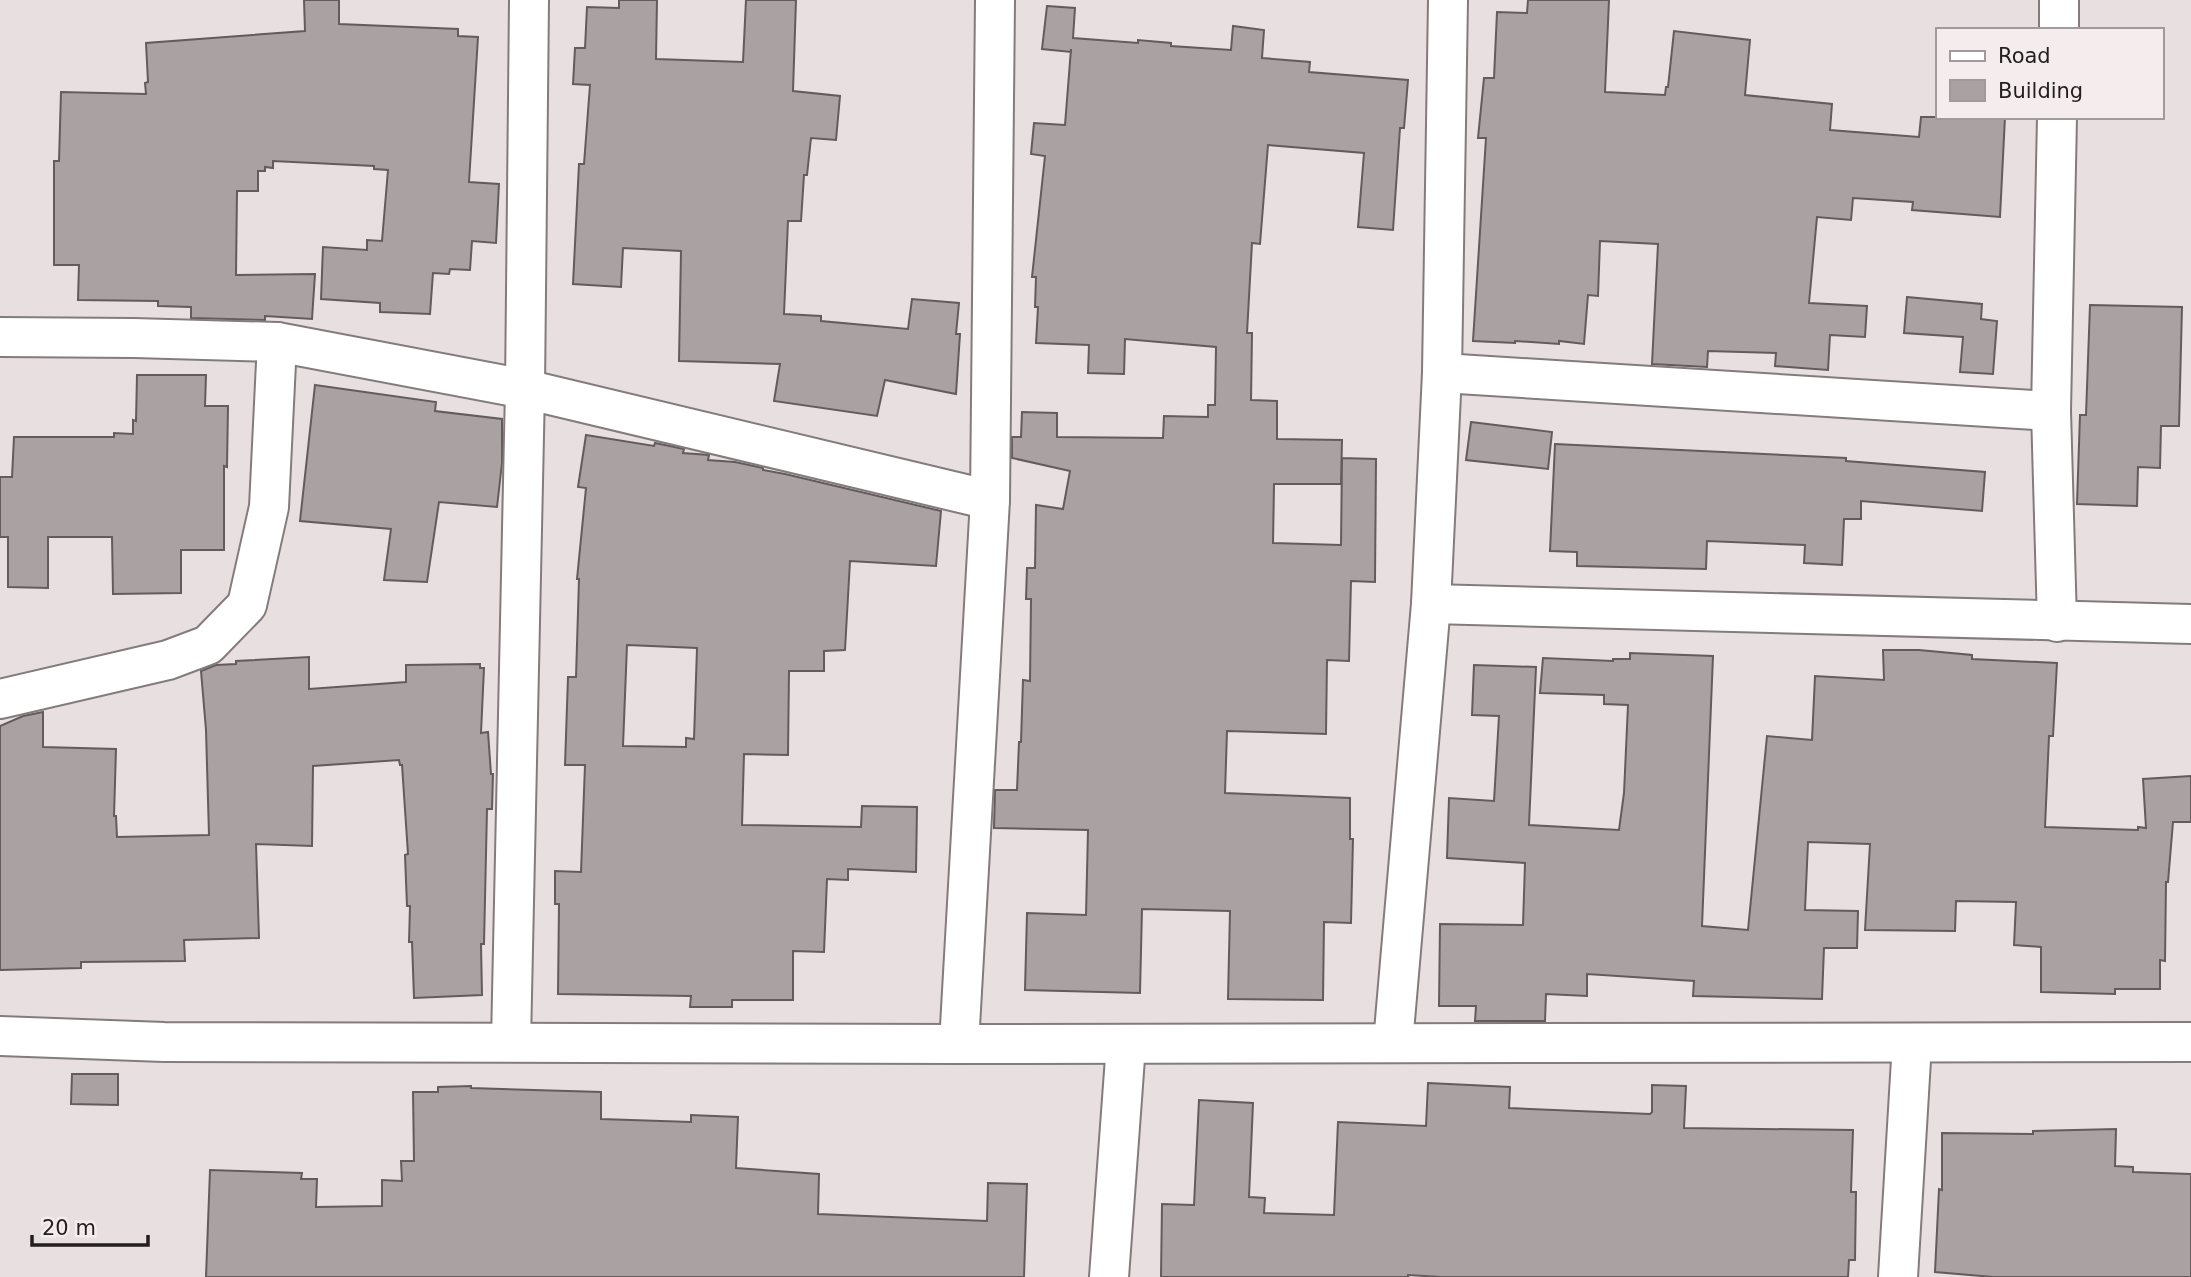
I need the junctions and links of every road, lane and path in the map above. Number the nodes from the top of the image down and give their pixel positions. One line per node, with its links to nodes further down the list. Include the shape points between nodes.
1 (529, 0): 10 (street)
2 (995, 0): 12 (street)
3 (1448, 0): 9 (street)
4 (2059, 0): 5 (street)
5 (2059, 28)
6 (2057, 119): 11 (street)
7 (0, 337): 8 (street)
8 (277, 342): 10 (street); 16 (street, via 269,507 247,605 208,645 168,660)
9 (1442, 373): 11 (street); 13 (street)
10 (525, 389): 12 (street); 18 (street)
11 (2051, 411): 14 (street)
12 (989, 500): 22 (street)
13 (1431, 604): 14 (street); 20 (street)
14 (2057, 622): 15 (street)
15 (2191, 624)
16 (0, 699)
17 (0, 1036): 18 (street, via 164,1042)
18 (511, 1042): 22 (street)
19 (2191, 1042): 21 (street)
20 (1393, 1043): 21 (street); 23 (street)
21 (1912, 1043): 25 (street)
22 (959, 1044): 23 (street)
23 (1126, 1044): 24 (street)
24 (1108, 1277)
25 (1898, 1277)

